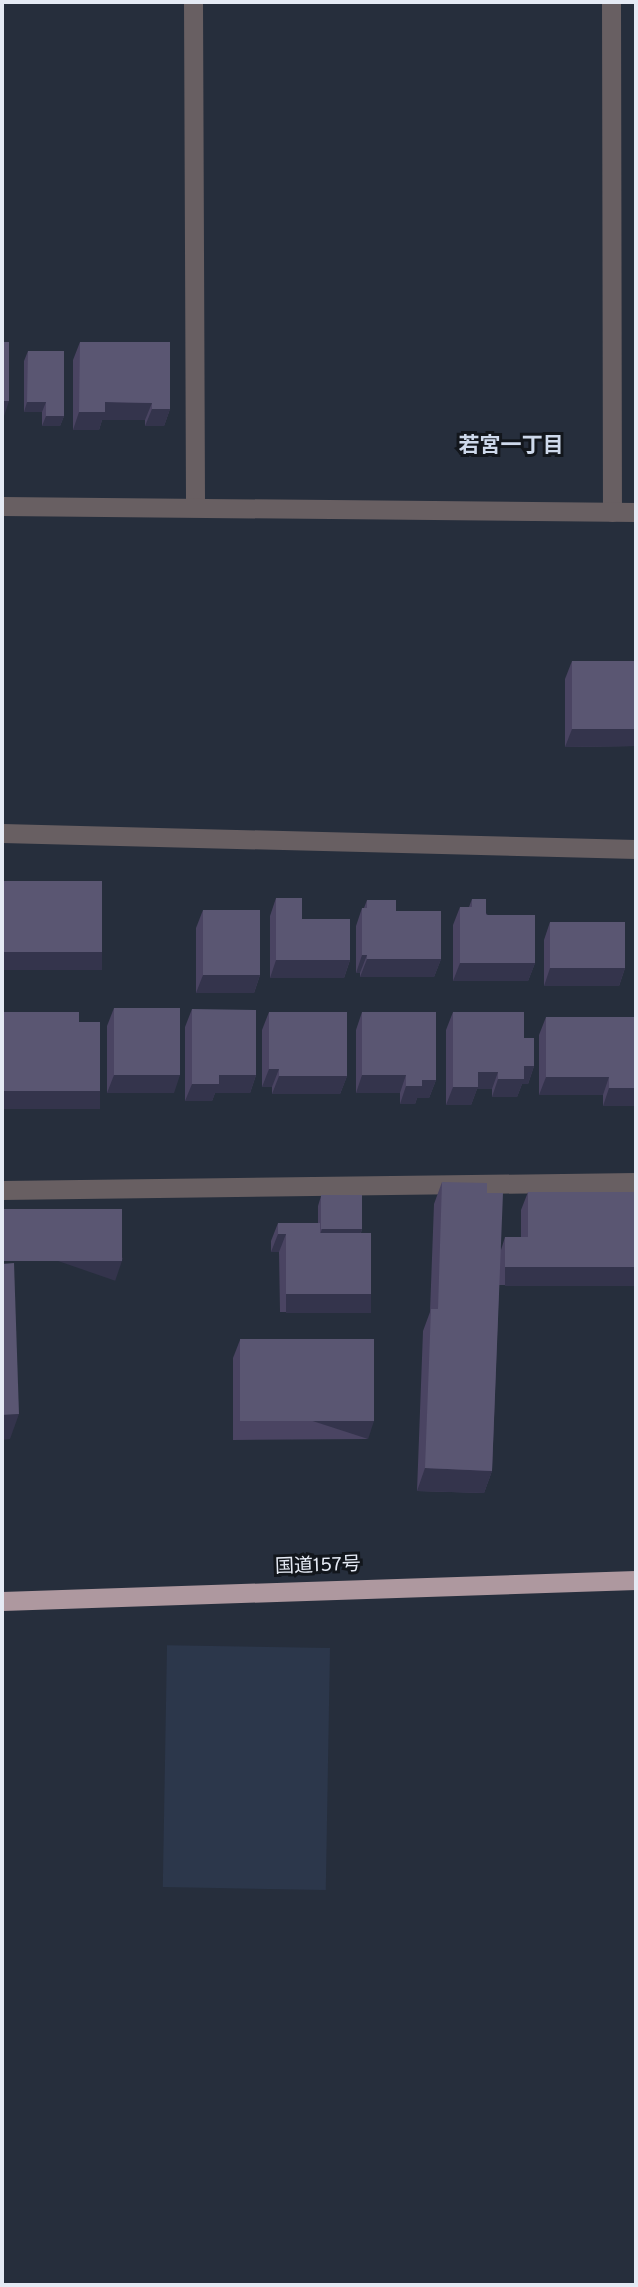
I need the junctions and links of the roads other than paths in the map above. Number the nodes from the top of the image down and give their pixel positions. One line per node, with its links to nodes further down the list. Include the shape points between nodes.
1 (193, 2): 4 (street)
2 (611, 2): 5 (street)
3 (2, 506): 4 (street)
4 (195, 507): 5 (street)
5 (612, 512): 6 (street)
6 (636, 512)
7 (2, 833): 8 (street)
8 (636, 849)
9 (636, 1182): 10 (street)
10 (2, 1190)
11 (636, 1580): 12 (highway, 国道157号)
12 (2, 1601)

